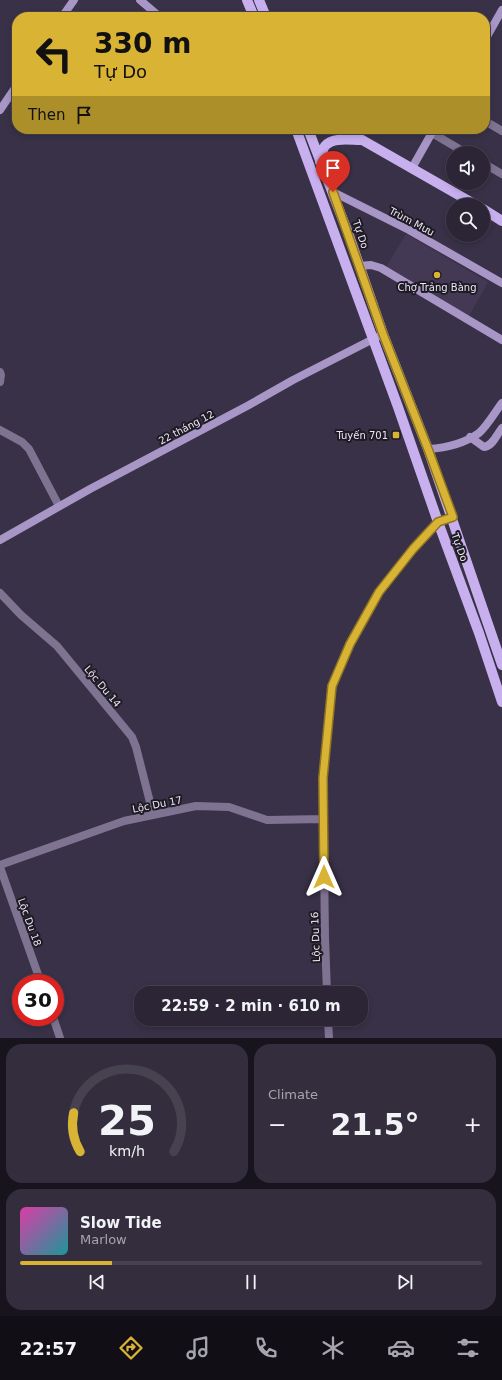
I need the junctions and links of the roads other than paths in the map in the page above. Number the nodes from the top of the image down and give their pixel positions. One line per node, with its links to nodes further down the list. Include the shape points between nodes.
1 (74, 0): 6 (street)
2 (140, 0): 7 (street)
3 (248, 0): 8 (main road)
4 (259, 0): 9 (main road)
5 (502, 10): 10 (street)
6 (66, 12)
7 (154, 12)
8 (252, 12)
9 (264, 12)
10 (490, 31)
11 (12, 92): 12 (street)
12 (0, 110)
13 (490, 124): 14 (street)
14 (502, 131)
15 (298, 134): 33 (main road, Tự Do)
16 (310, 134): 22 (main road, Tự Do)
17 (352, 134): 20 (main road)
18 (431, 134): 24 (street)
19 (438, 134): 21 (street)
20 (362, 140): 22 (main road, via 330,142 325,147); 24 (main road)
21 (456, 146)
22 (320, 162): 26 (main road, Tự Do)
23 (490, 167): 25 (street)
24 (412, 168): 27 (main road)
25 (502, 174)
26 (333, 192): 30 (main road, Tự Do); 31 (street, Trùm Mưu, via 409,230)
27 (464, 198)
28 (490, 214): 29 (main road)
29 (502, 221)
30 (359, 266): 32 (main road, Tự Do); 34 (street, via 371,265 382,268)
31 (502, 283)
32 (383, 334): 33 (street, 22 tháng 12); 41 (main road, Tự Do)
33 (373, 339): 42 (street, 22 tháng 12); 44 (main road, Tự Do)
34 (502, 340)
35 (0, 372): 36 (street)
36 (0, 382)
37 (502, 403): 40 (street, via 479,432)
38 (502, 428): 40 (street, via 488,447 484,448)
39 (0, 430): 42 (street, via 22,442 29,449)
40 (470, 437): 41 (street, via 441,448)
41 (428, 449): 43 (main road, Tự Do)
42 (59, 506): 45 (street, 22 tháng 12)
43 (453, 517): 44 (street, Lộc Du 16); 47 (main road, Tự Do)
44 (438, 522): 48 (main road, Tự Do); 50 (street, Lộc Du 16, via 379,592 350,644 332,686 323,778)
45 (0, 540)
46 (0, 593): 49 (street, Lộc Du 14, via 57,646 132,737)
47 (502, 665)
48 (502, 702)
49 (153, 814): 50 (street, Lộc Du 17, via 196,806 229,807 267,820); 51 (street, Lộc Du 17, via 124,821)
50 (324, 819): 53 (street, Lộc Du 16, via 324,938)
51 (0, 866): 52 (street, Lộc Du 18)
52 (38, 974)
53 (327, 986)
54 (56, 1026): 56 (street)
55 (328, 1026): 57 (street)
56 (60, 1038)
57 (329, 1038)

